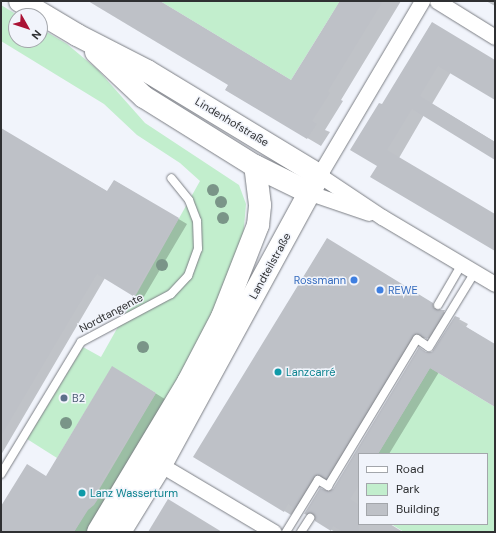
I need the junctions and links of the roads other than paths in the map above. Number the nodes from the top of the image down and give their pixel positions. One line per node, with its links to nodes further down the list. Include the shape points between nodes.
1 (20, 1): 4 (street, Lindenhofstraße)
2 (422, 1): 8 (street, Landteilstraße)
3 (437, 1): 5 (street)
4 (77, 35): 6 (street, Lindenhofstraße, via 144,97); 8 (street, Lindenhofstraße, via 147,71)
5 (495, 37)
6 (255, 166): 8 (street, Lindenhofstraße); 17 (street, Landteilstraße, via 260,205 258,225 222,317 188,382)
7 (171, 178): 15 (lane, Nordtangente, via 189,200 196,221 198,249 188,276 171,294 81,342)
8 (314, 184): 9 (street, Lindenhofstraße); 9 (street, Lindenhofstraße); 14 (street, Landteilstraße)
9 (382, 217): 10 (street, Lindenhofstraße)
10 (462, 264): 11 (street, Lindenhofstraße); 13 (lane)
11 (475, 272): 12 (street, Lindenhofstraße); 20 (lane, via 430,347 417,339 328,486 318,480)
12 (495, 284)
13 (438, 306)
14 (161, 465): 18 (street, Landteilstraße); 19 (street)
15 (1, 474)
16 (310, 518): 21 (lane)
17 (98, 532)
18 (120, 532)
19 (274, 532)
20 (286, 532)
21 (301, 532)

